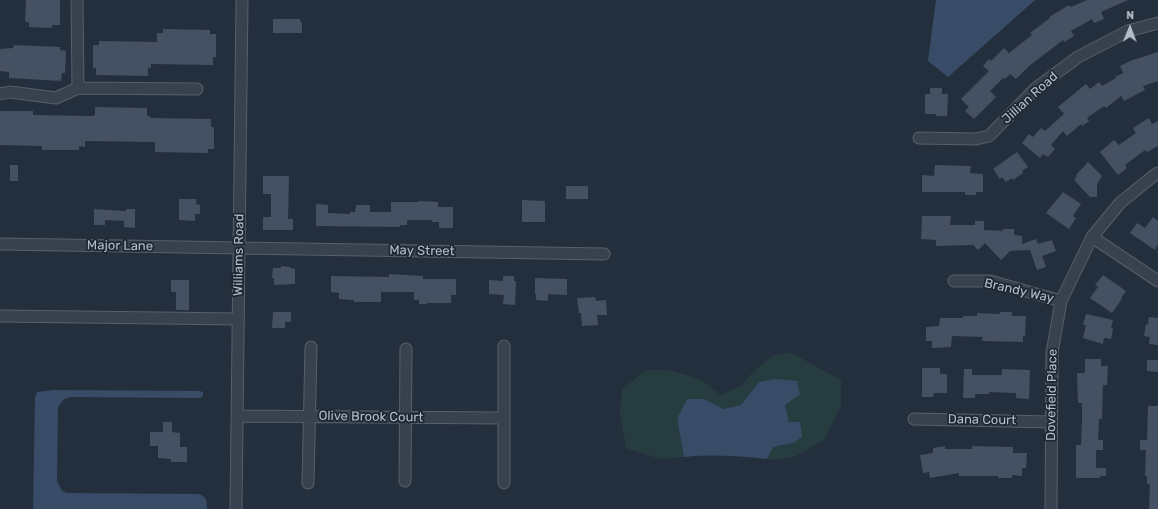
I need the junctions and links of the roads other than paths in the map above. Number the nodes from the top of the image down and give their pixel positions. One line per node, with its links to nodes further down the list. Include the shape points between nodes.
1 (78, 0): 4 (street)
2 (242, 0): 11 (street, Williams Road)
3 (1158, 23): 7 (street, Jillian Road, via 1128,31 1078,57 1036,88 989,136 976,139)
4 (78, 88): 5 (street); 6 (street, via 56,98 10,92)
5 (197, 89)
6 (0, 94)
7 (919, 138)
8 (1158, 173): 9 (street, Dovefield Place, via 1120,203)
9 (1092, 237): 14 (street); 15 (street, Dovefield Place)
10 (0, 244): 11 (street, Major Lane)
11 (239, 247): 12 (street, May Street); 17 (street, Williams Road)
12 (604, 254)
13 (954, 281): 15 (street, Brandy Way, via 990,281)
14 (1158, 281)
15 (1061, 301): 26 (street, Dovefield Place, via 1052,353)
16 (0, 316): 17 (street)
17 (238, 319): 21 (street, Williams Road)
18 (504, 346): 24 (street)
19 (311, 347): 22 (street)
20 (406, 349): 23 (street)
21 (237, 416): 22 (street, Olive Brook Court); 30 (street, Williams Road)
22 (309, 416): 23 (street, Olive Brook Court); 29 (street)
23 (406, 417): 24 (street, Olive Brook Court); 27 (street)
24 (504, 418): 28 (street)
25 (914, 419): 26 (street, Dana Court)
26 (1051, 422): 31 (street, Dovefield Place)
27 (405, 481)
28 (504, 483)
29 (308, 484)
30 (236, 509)
31 (1051, 509)

